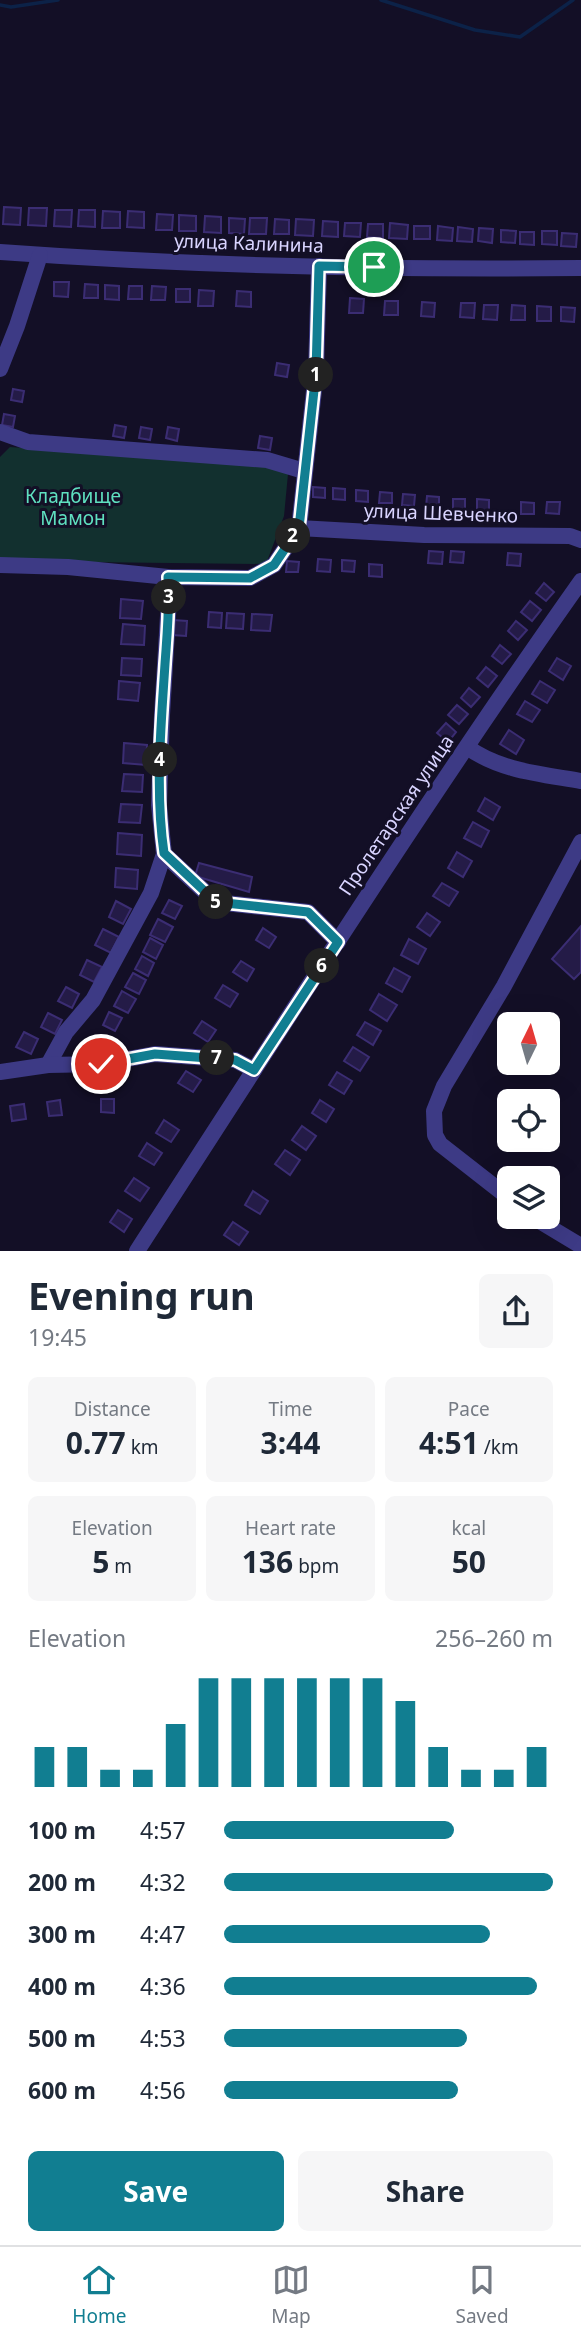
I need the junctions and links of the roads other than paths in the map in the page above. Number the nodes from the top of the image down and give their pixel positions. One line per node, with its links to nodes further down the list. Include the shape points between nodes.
1 (0, 252): 2 (street, улица Калинина)
2 (40, 255): 3 (street, улица Калинина); 5 (street)
3 (319, 266): 4 (street, улица Калинина); 7 (street, via 316,372)
4 (581, 268)
5 (0, 369)
6 (0, 432): 7 (street, via 28,442 267,460)
7 (303, 471): 8 (street)
8 (299, 528): 9 (street, улица Шевченко, via 570,536); 11 (street, via 274,565 250,578)
9 (581, 540)
10 (0, 565): 11 (street)
11 (168, 577): 16 (street, via 159,805)
12 (581, 582): 13 (street, Пролетарская улица)
13 (467, 747): 14 (street, via 503,766); 17 (street, Пролетарская улица)
14 (581, 781)
15 (581, 842): 21 (street, via 433,1111 440,1144)
16 (164, 853): 17 (street, via 216,902 308,912); 18 (street, via 151,893 93,1000 65,1032)
17 (338, 942): 19 (street, Пролетарская улица)
18 (48, 1065): 19 (street, via 101,1064 155,1054 235,1060); 20 (street)
19 (254, 1070): 24 (street, Пролетарская улица)
20 (0, 1072)
21 (497, 1189)
22 (553, 1229): 23 (street)
23 (581, 1246)
24 (137, 1251)

